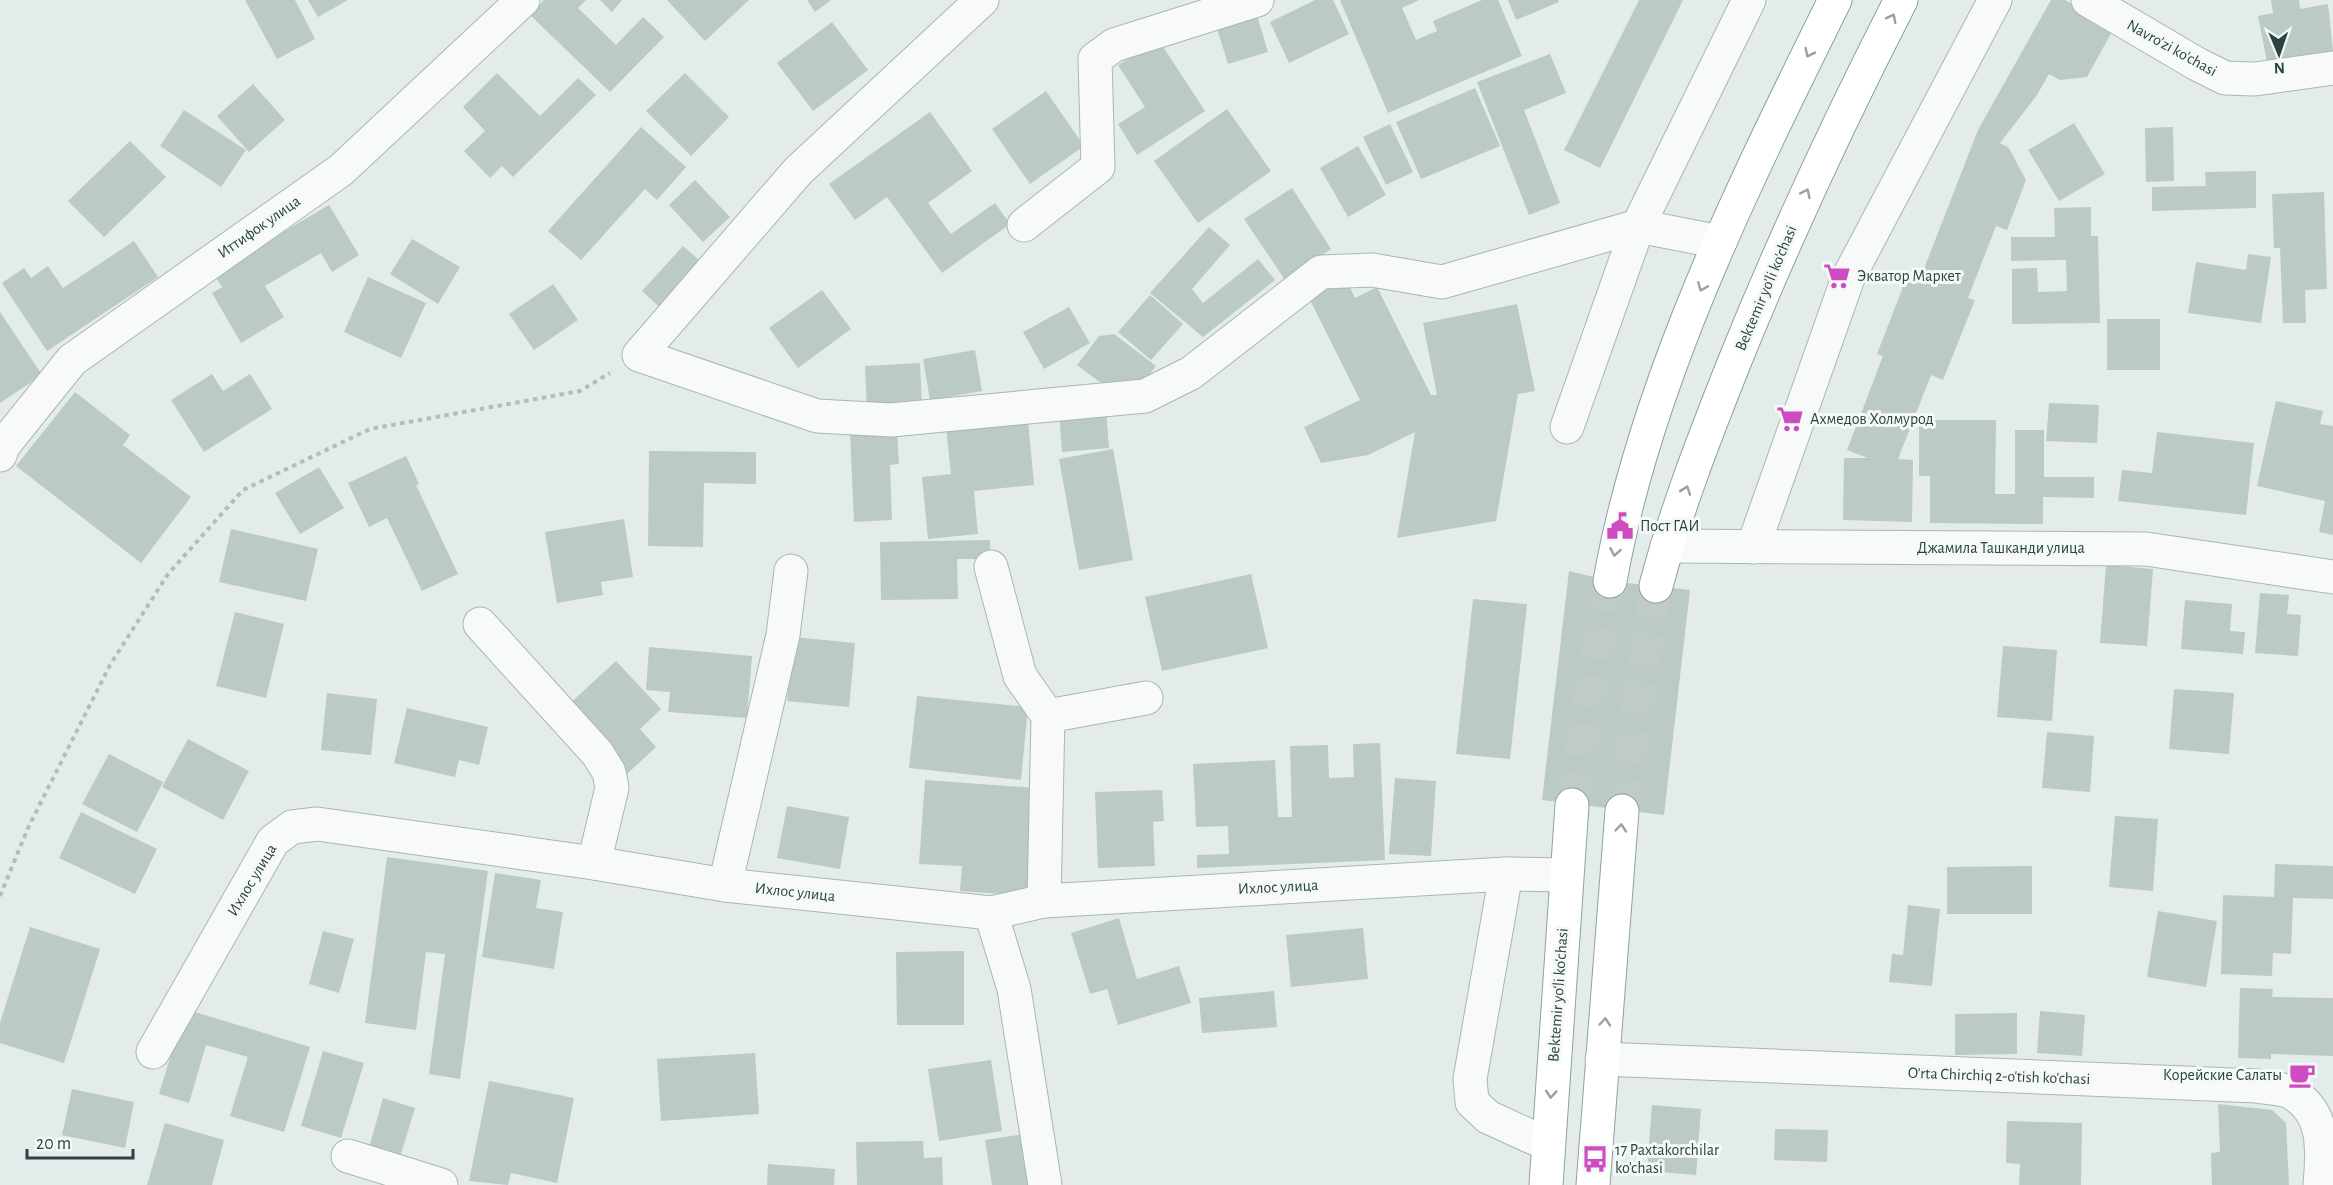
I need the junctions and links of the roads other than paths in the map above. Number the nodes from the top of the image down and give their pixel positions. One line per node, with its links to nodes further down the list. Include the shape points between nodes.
1 (982, 0): 11 (street, via 798,171 639,355 817,416 891,420 1145,396 1191,373 1321,272 1372,270 1442,282)
2 (1257, 0): 10 (street, via 1114,45 1095,59 1098,167)
3 (1749, 0): 11 (street)
4 (1835, 0): 12 (highway, one-way to 12)
5 (1901, 0): 15 (highway, Bektemir yo'li ko'chasi, one-way to 5, via 1708,427 1780,249)
6 (1995, 0): 16 (street, via 1848,278)
7 (2088, 0): 9 (street, Navro'zi ko'chasi, via 2226,78 2255,79)
8 (507, 6): 14 (street, Иттифок улица, via 341,170 72,360)
9 (2333, 68)
10 (1024, 225)
11 (1638, 226): 12 (street); 13 (street)
12 (1720, 242): 20 (highway, one-way to 20, via 1665,382 1620,526)
13 (1567, 427)
14 (0, 454)
15 (1666, 546): 16 (street, Джамила Ташканди улица); 21 (highway, Bektemir yo'li ko'chasi)
16 (1753, 547): 19 (street, Джамила Ташканди улица, via 2146,549)
17 (991, 567): 24 (street, via 1020,676)
18 (791, 572): 30 (street, via 783,635)
19 (2333, 578)
20 (1610, 581)
21 (1656, 586)
22 (480, 624): 27 (street, via 597,753 609,772 612,788)
23 (1146, 698): 24 (street)
24 (1048, 716): 31 (street)
25 (1572, 805): 29 (highway, Bektemir yo'li ko'chasi)
26 (1622, 811): 34 (highway, one-way to 26)
27 (594, 862): 30 (street, Ихлос улица); 33 (street, Ихлос улица, via 317,824 292,827 273,841)
28 (1506, 874): 29 (street, Ихлос улица); 31 (street, Ихлос улица); 35 (street, via 1470,1079 1472,1102 1488,1117)
29 (1566, 875): 35 (highway, Bektemir yo'li ko'chasi, one-way to 35)
30 (725, 885): 32 (street, Ихлос улица)
31 (1044, 901): 32 (street, Ихлос улица)
32 (991, 913): 38 (street, via 1014,988)
33 (153, 1052)
34 (1602, 1059): 40 (highway); 41 (street, O'rta Chirchiq 2-o'tish ko'chasi, via 2288,1091 2307,1105 2319,1125 2323,1152)
35 (1547, 1144): 39 (highway, Bektemir yo'li ko'chasi)
36 (348, 1156): 37 (street)
37 (441, 1185)
38 (1045, 1185)
39 (1546, 1185)
40 (1593, 1185)
41 (2320, 1185)

